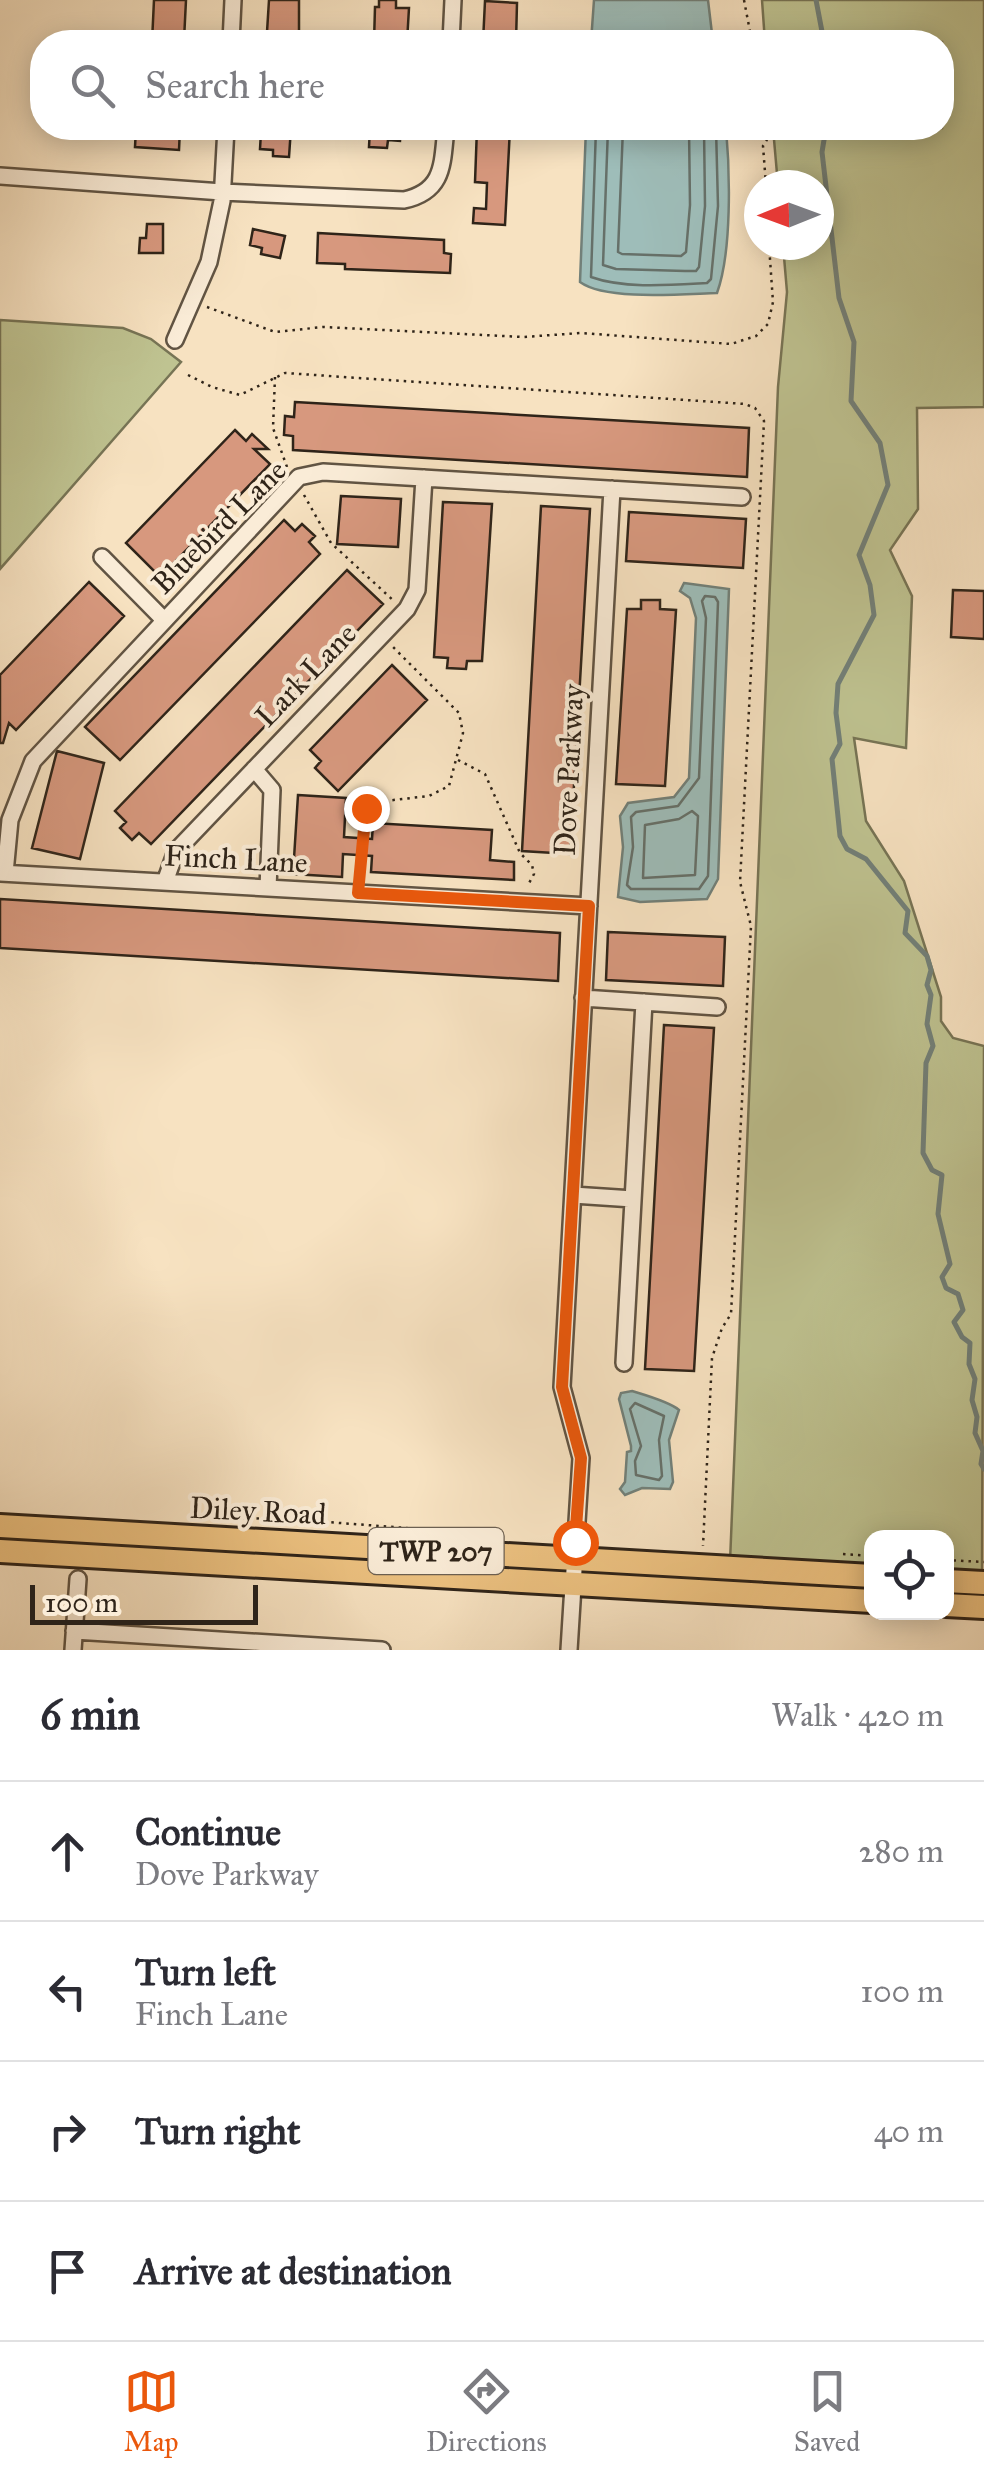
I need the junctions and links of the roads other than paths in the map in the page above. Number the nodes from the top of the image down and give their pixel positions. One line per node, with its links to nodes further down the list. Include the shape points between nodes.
1 (233, 0): 3 (street)
2 (453, 0): 4 (street)
3 (232, 30)
4 (452, 30)
5 (225, 140): 8 (street)
6 (445, 140): 8 (street, via 442,168 425,195 404,200)
7 (0, 176): 8 (street)
8 (222, 192): 9 (street, via 208,262)
9 (175, 340)
10 (424, 478): 11 (street, Bluebird Lane); 14 (street, Bluebird Lane, via 323,472 296,480); 15 (street, Lark Lane, via 417,590 405,611)
11 (612, 489): 12 (street, Bluebird Lane); 19 (street, Dove Parkway)
12 (742, 497)
13 (102, 558): 14 (street)
14 (164, 620): 16 (street, Bluebird Lane, via 32,761 10,820)
15 (254, 769): 17 (street, Lark Lane, via 176,851); 18 (street, via 272,790)
16 (3, 873): 17 (street, Finch Lane)
17 (165, 882): 18 (street, Finch Lane)
18 (268, 888): 19 (street, Finch Lane)
19 (589, 906): 20 (street, Dove Parkway)
20 (584, 998): 21 (street); 23 (street, Dove Parkway)
21 (644, 1002): 22 (street); 24 (street)
22 (717, 1007)
23 (572, 1195): 24 (street); 28 (street, Dove Parkway, via 562,1387 581,1458)
24 (633, 1199): 25 (street)
25 (624, 1363)
26 (0, 1526): 28 (highway, Diley Road / TWP 207)
27 (0, 1551): 33 (highway, Diley Road / TWP 207)
28 (574, 1559): 29 (highway, Diley Road / TWP 207); 33 (street, Dove Parkway)
29 (864, 1576)
30 (78, 1580): 37 (street)
31 (954, 1581): 32 (highway)
32 (984, 1583)
33 (572, 1584): 34 (highway, Diley Road / TWP 207); 41 (street, Dove Parkway)
34 (864, 1601)
35 (954, 1605): 36 (highway)
36 (984, 1607)
37 (74, 1632): 38 (street); 39 (street)
38 (125, 1642): 40 (street)
39 (73, 1650)
40 (382, 1650)
41 (569, 1650)

